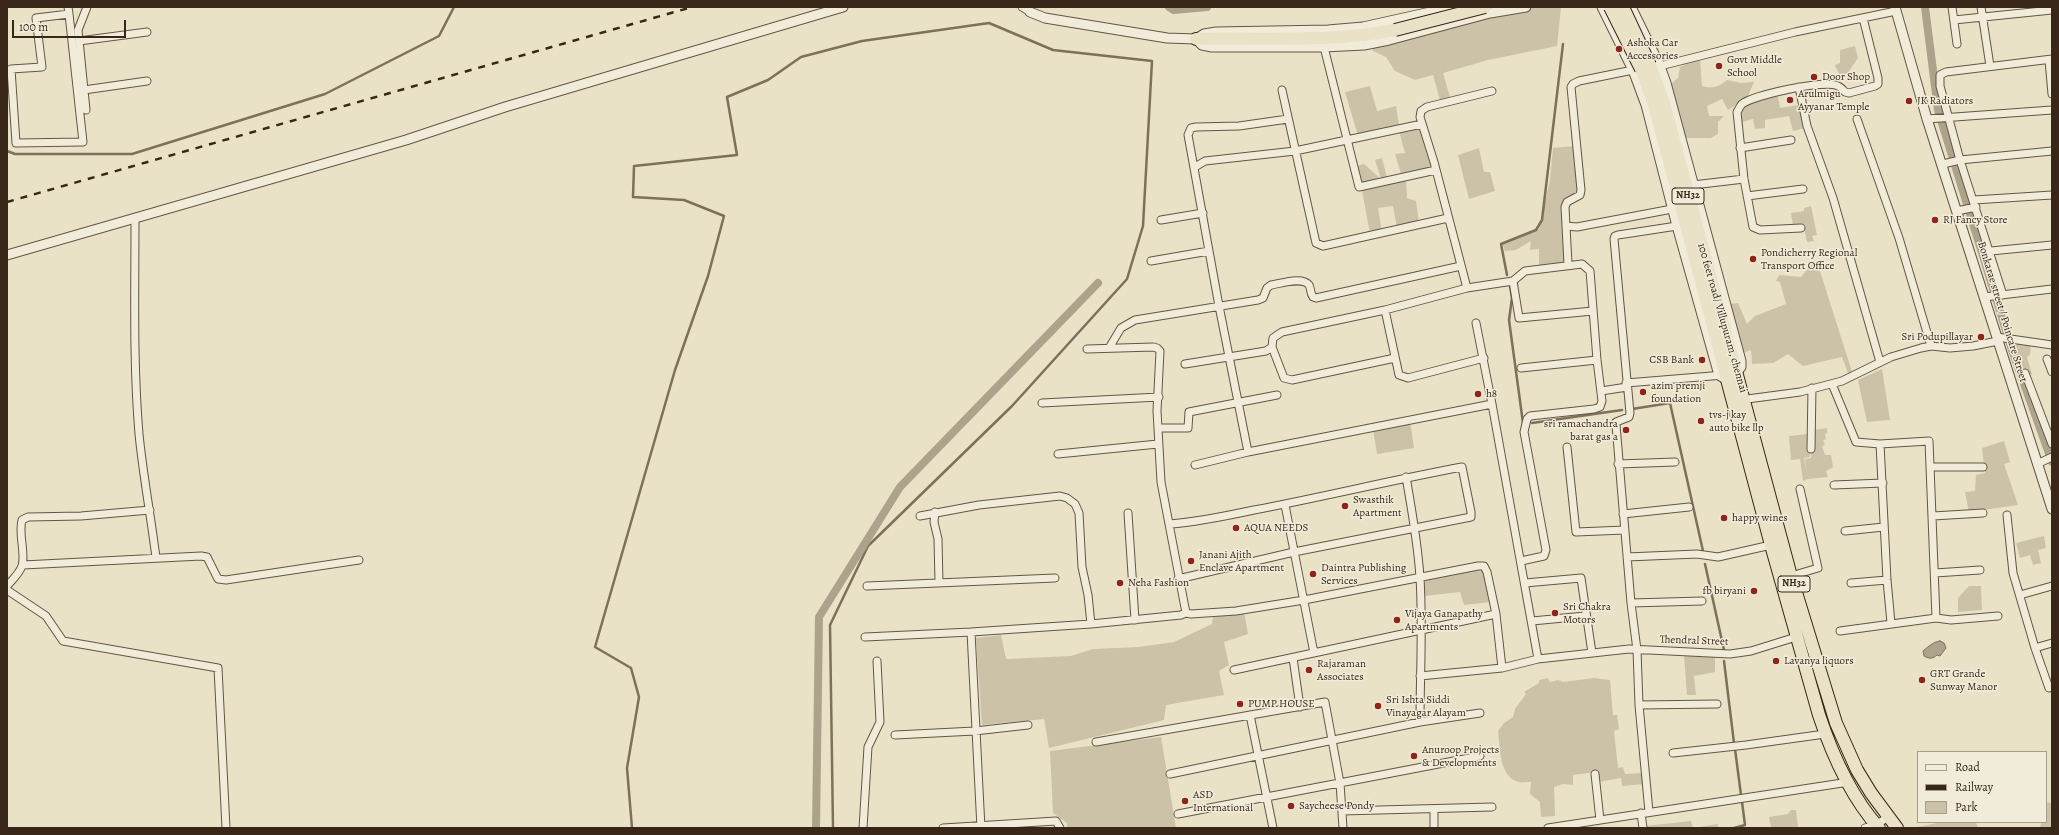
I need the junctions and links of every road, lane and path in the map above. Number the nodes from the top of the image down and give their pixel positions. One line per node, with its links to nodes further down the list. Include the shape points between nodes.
1 (87, 7): 25 (street, via 80,24)
2 (843, 7): 63 (street, via 505,107 406,140)
3 (1022, 7): 17 (street)
4 (1453, 7): 18 (street)
5 (1485, 7): 24 (highway, bridge, via 1368,35 1331,38)
6 (1526, 7): 22 (street, via 1490,13)
7 (1602, 7): 29 (street)
8 (1610, 7): 29 (highway, 100 feet road/ Villupuram, chennai / NH32, bridge)
9 (1623, 7): 29 (highway, 100 feet road/ Villupuram, chennai / NH32, bridge)
10 (1631, 7): 29 (street)
11 (1952, 7): 21 (street)
12 (1981, 7): 20 (street)
13 (1895, 9): 19 (street); 42 (street, Bonkarae street / Poincare Street)
14 (69, 10): 14 (street, via 83,142 16,143 11,69 42,67 36,18)
15 (2024, 10): 16 (street); 20 (street)
16 (2052, 10)
17 (1030, 12): 24 (street, via 1045,18 1144,35)
18 (1426, 13): 22 (street); 24 (street, via 1364,27 1216,32 1204,34)
19 (1863, 18): 29 (street); 32 (street, via 1878,84 1849,93 1834,85)
20 (1983, 18): 21 (street); 30 (street)
21 (1954, 20): 26 (street)
22 (1431, 29): 27 (street, via 1370,44)
23 (147, 32): 25 (street)
24 (1196, 39): 27 (street, via 1202,45 1212,47)
25 (79, 41): 33 (street)
26 (1957, 44)
27 (1324, 47): 45 (street)
28 (2050, 60): 30 (street); 36 (street)
29 (1646, 66): 54 (street); 59 (street, via 1646,105); 65 (street, via 1579,81 1571,87 1581,190 1580,195 1566,202); 100 (highway, 100 feet road/ Villupuram, chennai / NH32, via 1654,106)
30 (1990, 66): 39 (street, via 1940,75 1940,86)
31 (147, 81): 33 (street)
32 (1799, 88): 46 (street, via 1741,105 1736,118); 95 (street, via 1807,126 1833,198)
33 (84, 90): 37 (street)
34 (1282, 90): 40 (street)
35 (1492, 91): 43 (street, via 1427,107 1421,111)
36 (2052, 94)
37 (86, 110)
38 (2052, 110): 39 (street)
39 (1949, 116): 42 (street); 49 (street)
40 (1288, 119): 47 (street); 51 (street, via 1239,126 1191,128 1188,135)
41 (1858, 119): 86 (street, via 1899,238)
42 (1928, 119): 50 (street, Bonkarae street / Poincare Street)
43 (1422, 124): 45 (street); 52 (street)
44 (1790, 140): 46 (street)
45 (1347, 142): 47 (street); 52 (street, via 1359,187)
46 (1740, 148): 53 (street)
47 (1295, 151): 51 (street, via 1205,161); 62 (street, via 1315,240 1320,245)
48 (2052, 151): 49 (street)
49 (1960, 160): 50 (street); 58 (street)
50 (1943, 164): 60 (street, Bonkarae street / Poincare Street)
51 (1195, 167): 61 (street)
52 (1436, 170): 62 (street)
53 (1744, 179): 54 (street); 57 (street)
54 (1693, 185): 100 (street, via 1741,361 1741,367)
55 (1803, 189): 57 (street)
56 (2052, 195): 58 (street)
57 (1746, 196): 67 (street, via 1751,223 1755,230)
58 (1975, 203): 60 (street); 70 (street)
59 (1672, 209): 65 (street, via 1577,227); 66 (street)
60 (1957, 211): 79 (street, Bonkarae street / Poincare Street)
61 (1203, 213): 64 (street); 69 (street)
62 (1448, 218): 74 (street)
63 (135, 219): 71 (street); 133 (street, via 139,436)
64 (1161, 220)
65 (1566, 226): 73 (street)
66 (1677, 226): 100 (street); 102 (street, via 1615,236)
67 (1801, 228)
68 (2052, 245): 70 (street)
69 (1210, 251): 72 (street); 80 (street)
70 (1991, 251): 78 (street)
71 (7, 255)
72 (1151, 261)
73 (1568, 264): 75 (street, via 1525,271); 82 (street, via 1582,264 1588,267)
74 (1461, 266): 76 (street); 80 (street, via 1316,298 1312,297 1309,285 1300,280 1271,285 1263,298)
75 (1513, 281): 76 (street); 82 (street, via 1519,318)
76 (1467, 288): 81 (street)
77 (2052, 289): 78 (street)
78 (2003, 295): 79 (street)
79 (1984, 296): 84 (street, Bonkarae street / Poincare Street)
80 (1219, 306): 88 (street, via 1136,320 1121,328); 90 (street)
81 (1385, 310): 87 (street, via 1282,332 1273,338); 91 (street)
82 (1593, 311): 94 (street)
83 (1476, 323): 92 (street)
84 (1997, 338): 85 (street); 86 (street, via 1950,348); 121 (street, Bonkarae street / Poincare Street)
85 (2052, 345)
86 (1931, 346): 95 (street)
87 (1272, 347): 90 (street, via 1266,351); 91 (street, via 1284,378 1292,380)
88 (1109, 348): 89 (street); 106 (street, via 1157,348 1161,357)
89 (1087, 349)
90 (1228, 356): 96 (street); 109 (street)
91 (1396, 358): 92 (street, via 1399,375 1408,378)
92 (1484, 358): 110 (street)
93 (2048, 359): 98 (street)
94 (1596, 360): 97 (street); 104 (street)
95 (1880, 362): 101 (street)
96 (1185, 364)
97 (1521, 368)
98 (2052, 372)
99 (2025, 373): 114 (street)
100 (1727, 375): 102 (street); 107 (highway, 100 feet road/ Villupuram, chennai / NH32)
101 (1832, 384): 103 (street); 113 (street, via 1856,442)
102 (1626, 385): 104 (street); 123 (street, via 1629,417 1616,422)
103 (1812, 388): 107 (street, via 1778,396); 116 (street)
104 (1601, 391): 151 (street, via 1600,407 1530,416 1527,419 1524,432 1546,550 1544,556)
105 (1277, 395): 109 (street)
106 (1159, 397): 108 (street); 111 (street)
107 (1739, 400): 146 (highway, 100 feet road/ Villupuram, chennai / NH32); 155 (highway, 100 feet road/ Villupuram, chennai / NH32)
108 (1042, 402)
109 (1238, 402): 111 (street, via 1189,412 1188,428); 117 (street)
110 (1492, 404): 117 (street); 151 (street)
111 (1158, 428): 112 (street)
112 (1158, 444): 118 (street); 141 (street, via 1163,501)
113 (1880, 444): 124 (street, via 1929,441); 127 (street)
114 (2052, 444)
115 (1567, 447): 144 (street, via 1576,532)
116 (1811, 449)
117 (1248, 452): 122 (street)
118 (1058, 454)
119 (2052, 458): 121 (street)
120 (1675, 462): 123 (street)
121 (2039, 463): 132 (street, Bonkarae street / Poincare Street)
122 (1195, 464)
123 (1618, 464): 137 (street)
124 (1931, 467): 125 (street); 140 (street)
125 (1983, 467)
126 (1406, 477): 130 (street); 143 (street); 143 (street, via 1462,467 1471,512 1471,517)
127 (1883, 483): 128 (street); 142 (street)
128 (1834, 485)
129 (1800, 490): 155 (street, via 1818,568)
130 (1285, 504): 141 (street); 147 (street)
131 (1689, 507): 137 (street)
132 (2052, 509)
133 (150, 510): 149 (street); 152 (street, via 81,516 28,517 22,520 20,527)
134 (935, 512): 139 (street); 160 (street); 179 (street, via 1026,499 1060,496 1068,498 1075,504 1079,513 1082,567)
135 (1128, 513): 176 (street)
136 (1983, 513): 140 (street)
137 (1623, 514): 144 (street)
138 (2007, 515): 167 (street, via 2013,573)
139 (920, 516)
140 (1933, 516): 154 (street)
141 (1170, 524): 158 (street)
142 (1884, 527): 145 (street); 159 (street)
143 (1415, 528): 147 (street); 156 (street)
144 (1625, 530): 148 (street)
145 (1845, 531)
146 (1771, 545): 148 (street, via 1718,557 1697,554); 184 (highway, 100 feet road/ Villupuram, chennai / NH32)
147 (1294, 552): 158 (street); 168 (street)
148 (1627, 557): 170 (street)
149 (156, 558): 150 (street, via 207,557 218,579 226,580); 152 (street)
150 (359, 560)
151 (1521, 561): 161 (street)
152 (22, 565): 163 (street, via 19,573)
153 (1980, 570): 154 (street)
154 (1935, 573): 175 (street)
155 (1791, 576): 222 (highway, 100 feet road/ Villupuram, chennai / NH32, via 1836,723 1857,770)
156 (1420, 577): 168 (street); 172 (street, via 1484,566); 180 (street)
157 (1055, 578): 160 (street)
158 (1178, 579): 171 (street)
159 (1887, 580): 162 (street); 178 (street)
160 (939, 583): 164 (street)
161 (1525, 583): 173 (street, via 1581,578); 177 (street)
162 (1851, 583)
163 (7, 586)
164 (867, 586)
165 (2052, 586): 167 (street)
166 (7, 590): 227 (street, via 46,616 63,641 218,668)
167 (2020, 595): 186 (street)
168 (1304, 600): 171 (street, via 1236,611); 188 (street)
169 (1702, 601): 170 (street)
170 (1631, 603): 187 (street)
171 (1186, 613): 176 (street)
172 (1496, 614): 180 (street); 193 (street)
173 (1585, 616): 177 (street); 189 (street)
174 (1998, 616): 175 (street, via 1950,620)
175 (1936, 618): 178 (street)
176 (1135, 620): 179 (street)
177 (1532, 621): 191 (street)
178 (1891, 623): 181 (street)
179 (1091, 624): 182 (street)
180 (1422, 629): 188 (street); 195 (street)
181 (1840, 631)
182 (971, 632): 183 (street); 204 (street)
183 (865, 637)
184 (1796, 637): 187 (street, Thendral Street, via 1751,651 1730,654); 205 (highway, 100 feet road/ Villupuram, chennai / NH32)
185 (2052, 643): 186 (street)
186 (2035, 648): 196 (street)
187 (1637, 650): 189 (street, Thendral Street); 198 (street)
188 (1314, 653): 190 (street)
189 (1592, 653): 191 (street, Thendral Street)
190 (1293, 658): 194 (street); 199 (street)
191 (1538, 659): 193 (street, Thendral Street)
192 (877, 661): 228 (street, via 880,722 868,747)
193 (1502, 668): 195 (street, Thendral Street)
194 (1234, 670)
195 (1420, 676): 202 (street)
196 (2049, 688)
197 (1717, 704): 198 (street)
198 (1639, 705): 220 (street)
199 (1300, 707): 201 (street); 207 (street, via 1325,702)
200 (1480, 713): 202 (street)
201 (1250, 715): 208 (street); 211 (street)
202 (1420, 722): 207 (street)
203 (1028, 724): 204 (street)
204 (975, 731): 206 (street); 225 (street)
205 (1825, 734): 209 (street); 215 (highway, 100 feet road/ Villupuram, chennai / NH32)
206 (895, 735)
207 (1332, 741): 211 (street); 214 (street)
208 (1096, 742)
209 (1673, 753)
210 (1480, 756): 214 (street)
211 (1258, 757): 212 (street); 216 (street)
212 (1170, 774)
213 (1595, 774): 223 (street)
214 (1340, 782): 216 (street); 219 (street)
215 (1849, 782): 220 (street); 226 (highway, 100 feet road/ Villupuram, chennai / NH32)
216 (1266, 797): 221 (street); 231 (street)
217 (1492, 807): 218 (street)
218 (1434, 809): 219 (street); 233 (street)
219 (1342, 811): 232 (street)
220 (1645, 813): 223 (street); 235 (street)
221 (1178, 814)
222 (1888, 817): 226 (street); 236 (highway, 100 feet road/ Villupuram, chennai / NH32)
223 (1600, 820): 224 (street)
224 (1592, 825): 234 (street)
225 (981, 826): 229 (street); 230 (street, via 1056,821)
226 (1873, 827)
227 (226, 828)
228 (863, 828)
229 (943, 828)
230 (1060, 828)
231 (1273, 828)
232 (1343, 828)
233 (1434, 828)
234 (1548, 828)
235 (1643, 828)
236 (1897, 828)

